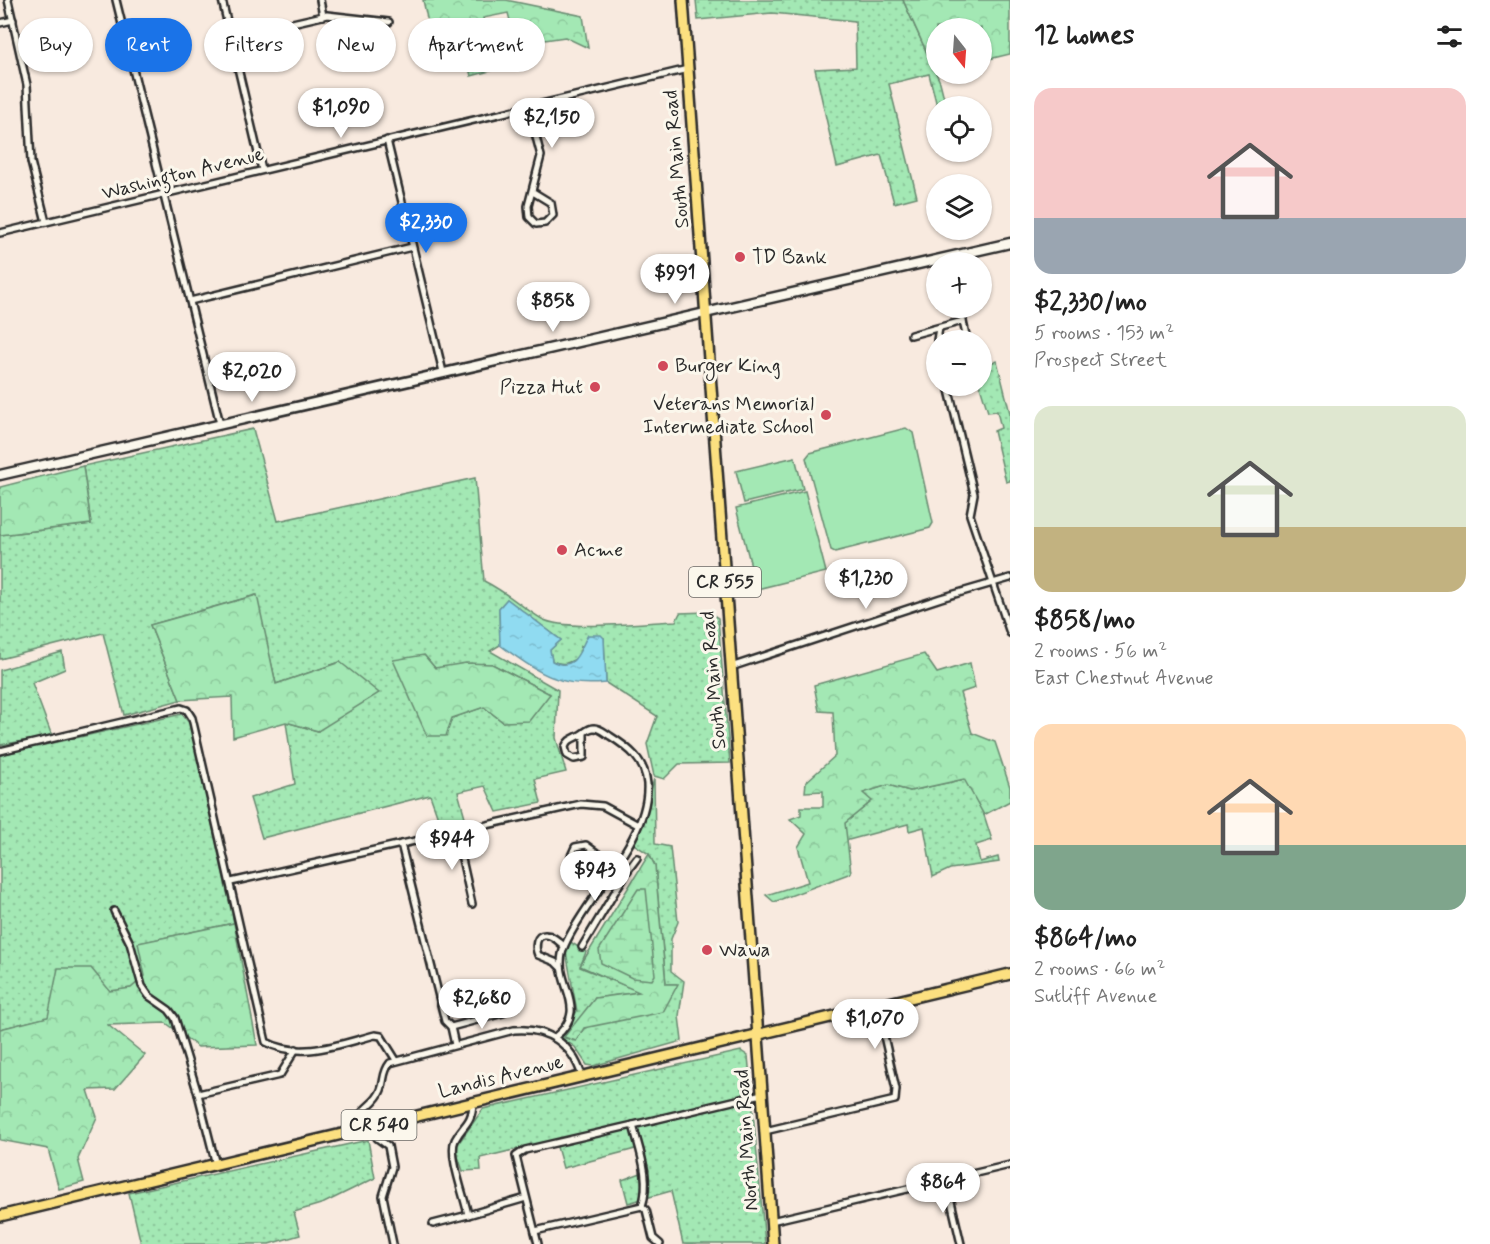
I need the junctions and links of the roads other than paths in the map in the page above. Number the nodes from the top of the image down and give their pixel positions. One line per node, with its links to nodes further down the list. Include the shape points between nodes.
1 (8, 0): 9 (street)
2 (116, 0): 18 (street)
3 (222, 0): 7 (street)
4 (320, 0): 6 (street)
5 (683, 0): 12 (main road, South Main Road / CR 555)
6 (323, 16): 8 (street); 10 (street)
7 (226, 18)
8 (345, 18)
9 (13, 20): 11 (street); 19 (street, via 28,93 31,162)
10 (304, 20)
11 (0, 23)
12 (688, 69): 14 (street, Washington Avenue); 26 (main road, South Main Road / CR 555)
13 (239, 72): 16 (street)
14 (528, 106): 15 (street, Washington Avenue); 17 (street, via 541,156)
15 (387, 140): 16 (street, Washington Avenue); 22 (street)
16 (262, 170): 18 (street, Washington Avenue)
17 (532, 192): 17 (street, via 551,203 553,215 545,224 536,224 529,217)
18 (164, 194): 19 (street, Washington Avenue); 25 (street)
19 (46, 222): 20 (street, Washington Avenue)
20 (0, 233)
21 (1010, 243): 23 (street)
22 (412, 247): 25 (street); 33 (street)
23 (977, 252)
24 (926, 265): 26 (street)
25 (190, 301): 35 (street)
26 (707, 310): 33 (street); 40 (main road, South Main Road / CR 555)
27 (962, 318): 28 (street)
28 (963, 321): 29 (street); 31 (street)
29 (941, 327): 30 (street); 32 (street)
30 (937, 330)
31 (965, 330)
32 (911, 335)
33 (443, 372): 35 (street)
34 (950, 396): 38 (street, via 974,494 969,507 971,521)
35 (220, 424): 36 (street)
36 (0, 475)
37 (1010, 578): 38 (street)
38 (992, 585): 39 (street); 40 (street)
39 (1010, 633)
40 (731, 667): 62 (main road, South Main Road / CR 555)
41 (584, 733): 41 (street, via 567,743 566,752 571,758 584,758); 43 (street, via 597,729 636,756 647,782)
42 (0, 751): 50 (street, via 182,708 187,710)
43 (638, 825): 44 (street, via 589,803); 48 (street)
44 (456, 832): 45 (street); 51 (street)
45 (401, 844): 50 (street); 61 (street, via 445,1021)
46 (599, 855): 46 (street, via 581,845 575,847 572,855 576,864 584,866); 48 (street)
47 (637, 858): 49 (street)
48 (615, 864): 49 (street); 53 (street)
49 (628, 870): 54 (street)
50 (231, 882): 65 (street, via 263,1036 273,1045)
51 (472, 904)
52 (114, 911): 68 (street, via 130,943 142,986 175,1018)
53 (578, 924): 54 (street); 55 (street)
54 (591, 931): 56 (street)
55 (564, 946): 57 (street); 57 (street, via 544,935 535,948 538,955 555,962)
56 (582, 947)
57 (562, 970): 63 (street, via 572,1014 566,1028)
58 (1010, 974): 59 (main road, Landis Avenue)
59 (877, 1005): 62 (main road, Landis Avenue); 74 (street, via 897,1093 895,1100)
60 (502, 1013): 61 (street)
61 (450, 1027): 64 (street)
62 (758, 1034): 67 (main road, Landis Avenue / CR 540); 69 (main road, North Main Road)
63 (555, 1037): 64 (street, via 529,1029); 67 (street, via 574,1055)
64 (455, 1045): 66 (street)
65 (296, 1049): 66 (street, via 321,1048 375,1035 381,1036); 68 (street, via 280,1075)
66 (396, 1060): 73 (street, via 384,1071 380,1093 359,1114)
67 (582, 1076): 70 (main road, Landis Avenue / CR 540)
68 (198, 1094): 75 (street)
69 (762, 1094): 71 (street); 74 (main road, North Main Road)
70 (473, 1103): 72 (main road, Landis Avenue / CR 540); 80 (street, via 472,1118 455,1140 453,1152)
71 (633, 1125): 78 (street, via 525,1150 516,1156); 79 (street, via 646,1174)
72 (375, 1126): 73 (main road, Landis Avenue / CR 540); 85 (street, via 377,1138 388,1146 392,1167 383,1196)
73 (357, 1130): 75 (main road, Landis Avenue / CR 540)
74 (765, 1131): 82 (main road, North Main Road)
75 (216, 1165): 81 (main road, Landis Avenue / CR 540)
76 (1010, 1165): 77 (street)
77 (946, 1180): 82 (street); 89 (street)
78 (526, 1198): 80 (street); 84 (street)
79 (642, 1206): 84 (street); 87 (street, via 653,1238)
80 (468, 1215): 83 (street)
81 (0, 1216)
82 (771, 1221): 88 (main road, North Main Road)
83 (433, 1224)
84 (535, 1232): 86 (street)
85 (393, 1244)
86 (538, 1244)
87 (660, 1244)
88 (773, 1244)
89 (961, 1244)

